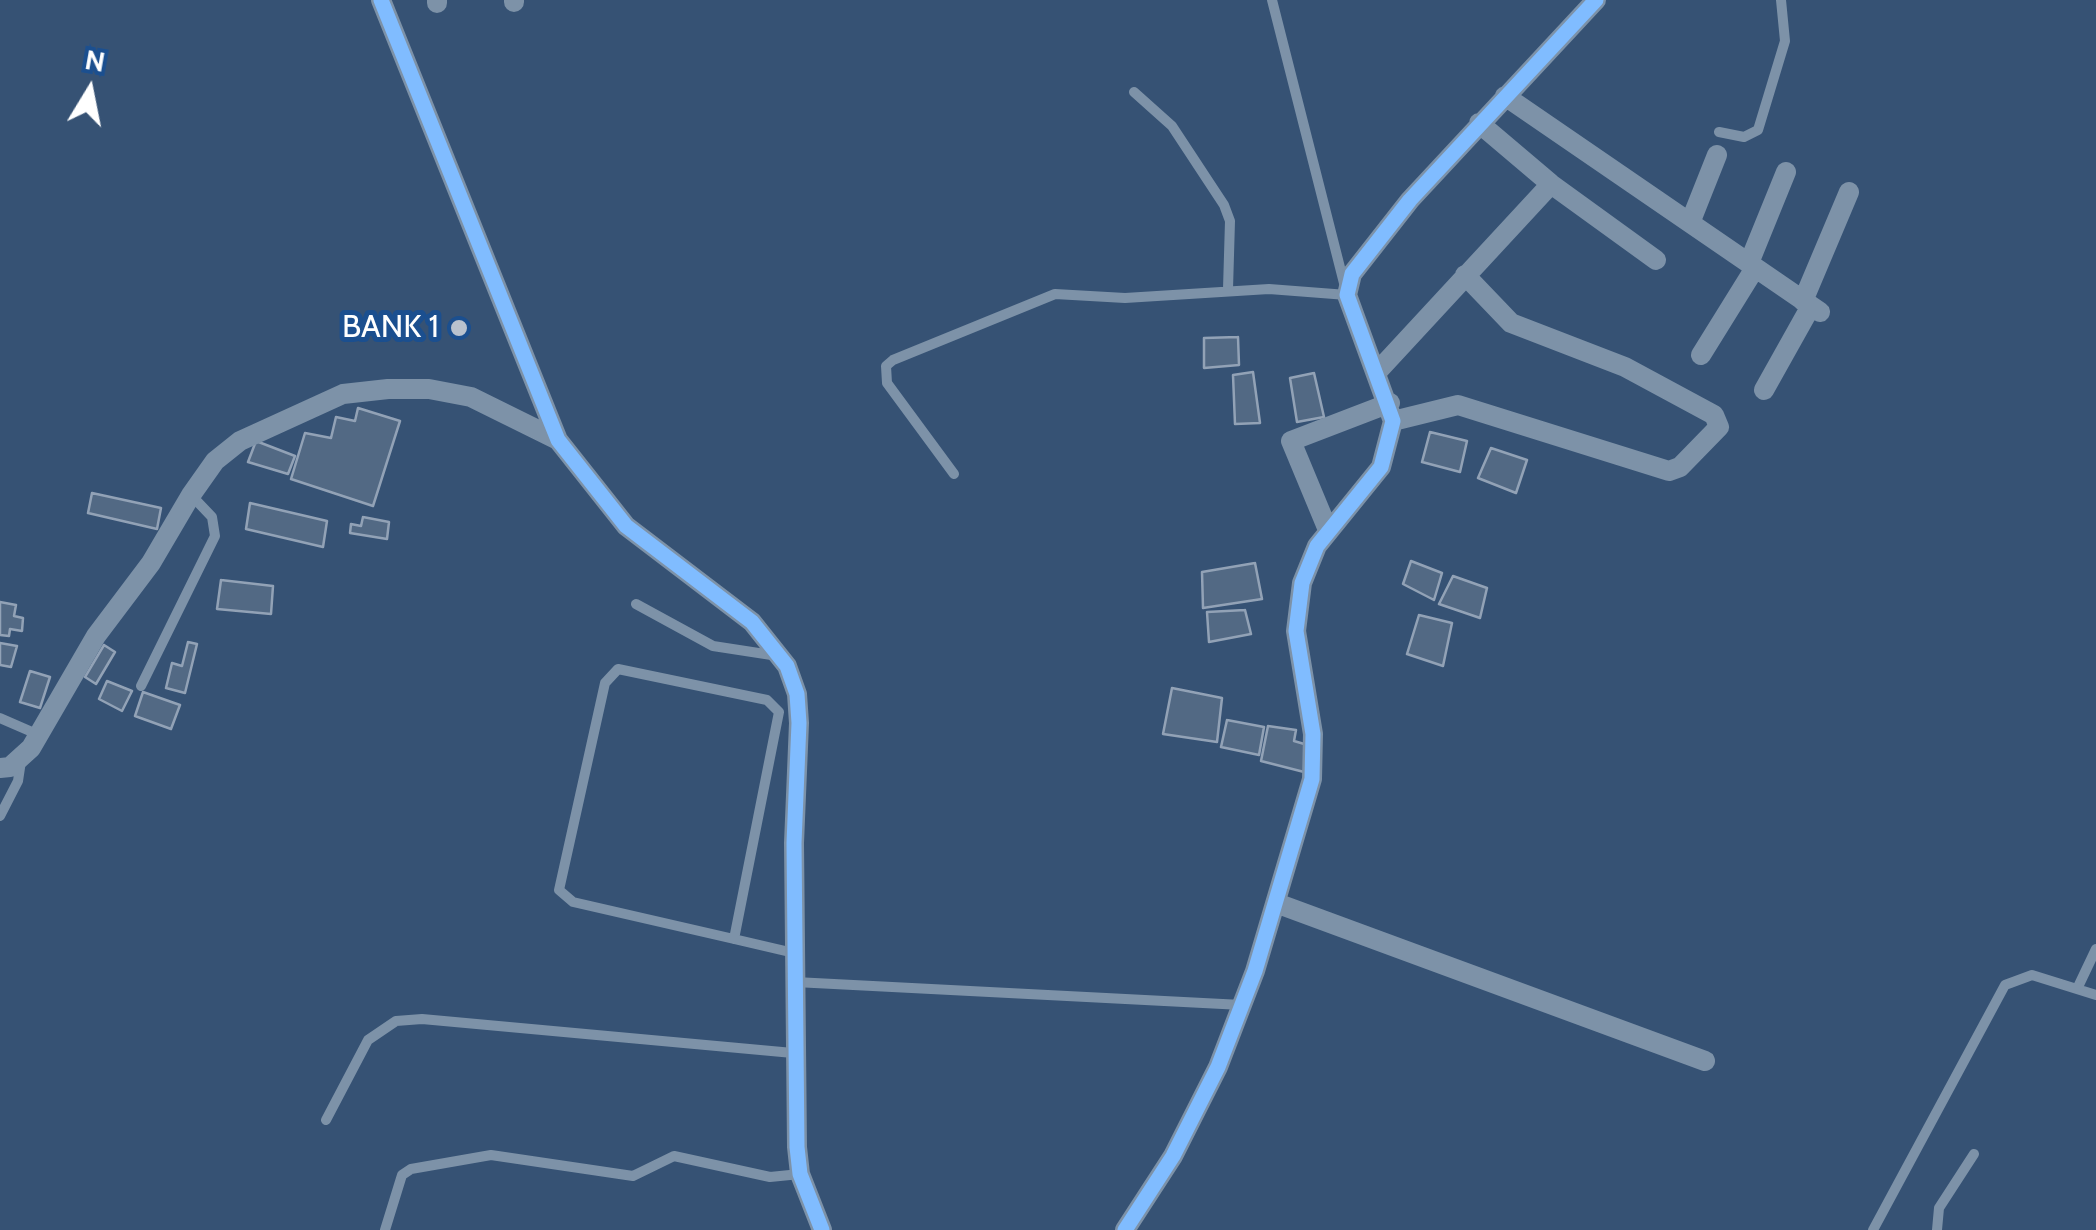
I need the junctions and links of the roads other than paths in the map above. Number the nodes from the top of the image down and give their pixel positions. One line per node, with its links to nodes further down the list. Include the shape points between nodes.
1 (381, 0): 24 (street)
2 (1272, 0): 18 (lane)
3 (1596, 0): 6 (street)
4 (1780, 0): 8 (lane, via 1785,41 1758,130 1744,137)
5 (1134, 92): 17 (lane, via 1172,126 1224,206 1230,221)
6 (1505, 96): 7 (street); 13 (street)
7 (1479, 123): 11 (street); 18 (street, via 1360,262)
8 (1719, 132)
9 (1717, 155): 13 (street)
10 (1786, 172): 15 (street)
11 (1552, 184): 14 (street); 16 (street)
12 (1849, 192): 19 (street)
13 (1690, 223): 15 (street)
14 (1656, 260)
15 (1752, 266): 19 (street); 20 (street)
16 (1466, 275): 21 (street); 23 (street, via 1512,322 1625,367 1714,415 1716,435 1670,471 1458,405)
17 (1228, 289): 18 (lane); 25 (lane, via 1125,298 1055,294 893,360 886,366 887,383)
18 (1347, 295): 21 (street)
19 (1811, 306): 22 (street)
20 (1701, 356)
21 (1377, 372): 23 (street)
22 (1764, 390)
23 (1391, 412): 27 (street, via 1381,467); 27 (street, via 1291,441)
24 (558, 440): 26 (street, via 472,397 429,389 343,394 240,442 215,461); 29 (street, via 626,526 752,622)
25 (954, 474)
26 (191, 495): 30 (lane, via 212,517 215,536); 32 (street)
27 (1328, 530): 36 (street, via 1308,563 1297,607 1314,754)
28 (636, 604): 29 (lane, via 713,646)
29 (780, 656): 39 (street, via 797,694)
30 (141, 686)
31 (0, 718): 32 (lane)
32 (39, 734): 33 (street)
33 (22, 760): 34 (street); 35 (lane)
34 (0, 768)
35 (0, 816)
36 (1276, 904): 43 (street); 45 (street)
37 (734, 939): 37 (lane, via 573,902 559,890 605,683 618,670 776,704 780,723); 39 (lane)
38 (2096, 950): 41 (lane)
39 (794, 954): 40 (street)
40 (794, 982): 43 (lane); 44 (street)
41 (2077, 989): 42 (lane); 52 (lane, via 2032,975 2005,984)
42 (2096, 995)
43 (1242, 1005): 51 (street, via 1173,1156)
44 (794, 1053): 46 (lane, via 396,1021 368,1040); 48 (street)
45 (1705, 1060)
46 (326, 1120)
47 (1974, 1154): 53 (lane, via 1939,1208)
48 (800, 1174): 49 (lane, via 770,1177 674,1156 632,1176 528,1158 461,1159 402,1175); 50 (street)
49 (385, 1230)
50 (822, 1230)
51 (1126, 1230)
52 (1873, 1230)
53 (1937, 1230)

